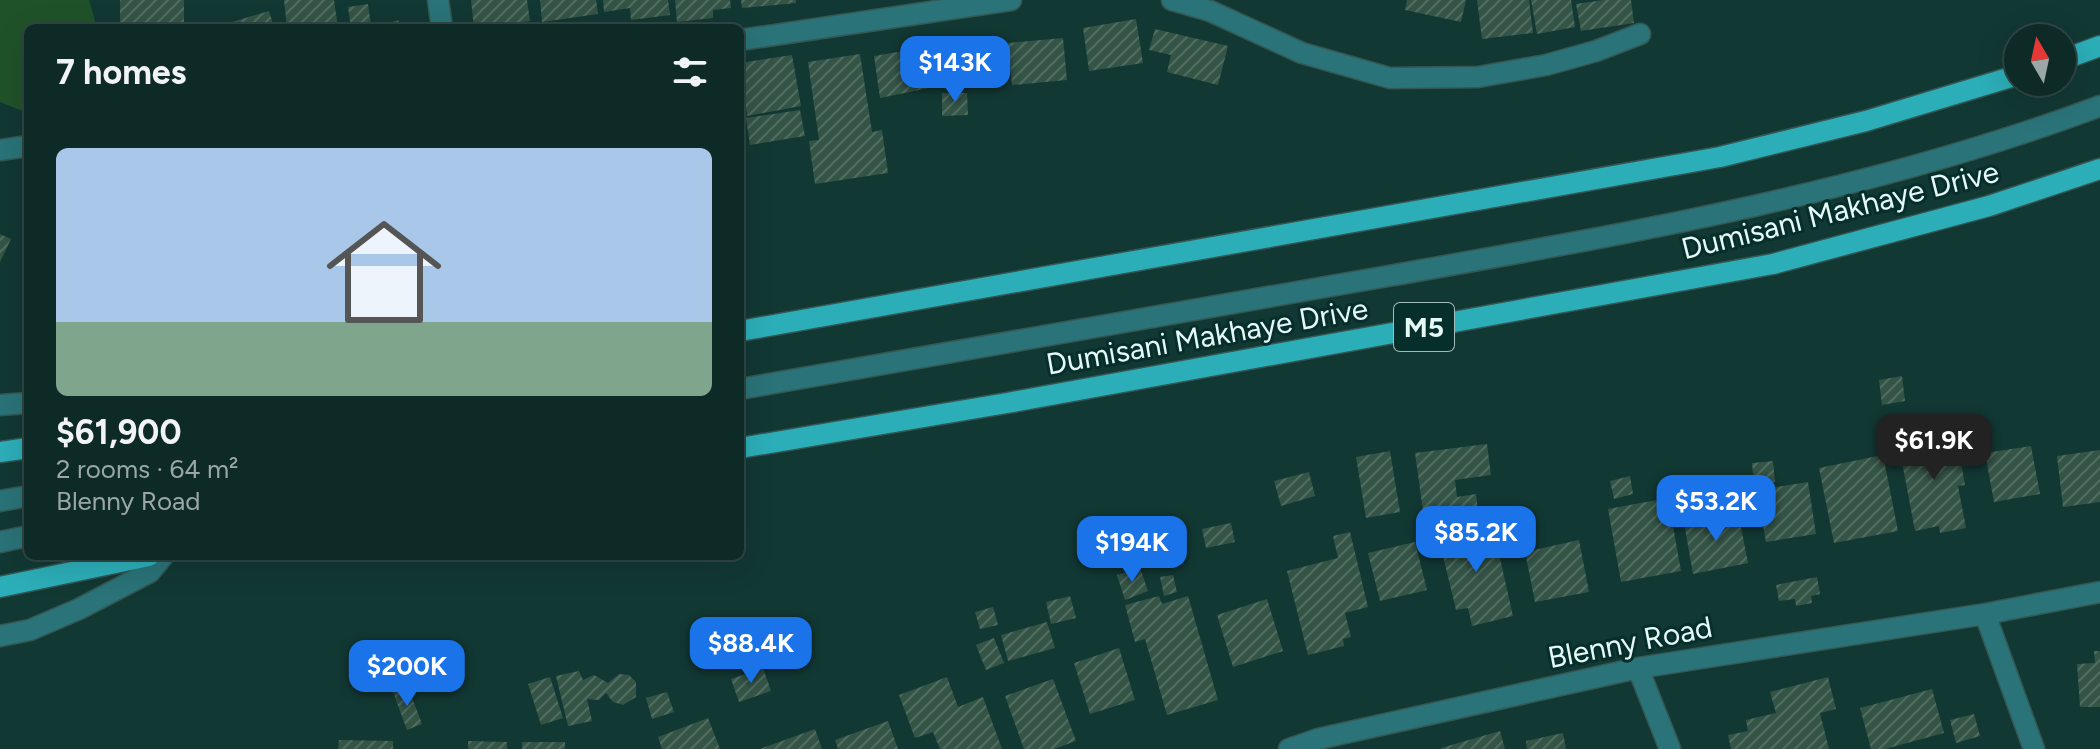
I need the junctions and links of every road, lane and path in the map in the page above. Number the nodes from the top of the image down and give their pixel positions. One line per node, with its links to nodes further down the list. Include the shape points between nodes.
1 (438, 0): 4 (street)
2 (1011, 0): 6 (street)
3 (1172, 0): 5 (street, via 1210,11 1302,53 1390,78 1478,77 1546,65)
4 (441, 24)
5 (1640, 34)
6 (744, 39)
7 (2100, 46): 8 (main road)
8 (2076, 55)
9 (2004, 79): 14 (main road, via 1720,157)
10 (2100, 106): 15 (street, via 1825,190 1588,240)
11 (24, 147): 12 (street)
12 (0, 150)
13 (2100, 169): 18 (main road, Dumisani Makhaye Drive / M5, via 1989,206 1773,264)
14 (744, 330)
15 (744, 388)
16 (24, 403): 17 (street)
17 (0, 405)
18 (744, 447)
19 (24, 449): 20 (main road)
20 (0, 452)
21 (24, 497): 22 (street)
22 (0, 501)
23 (24, 537): 24 (street)
24 (0, 542)
25 (130, 560): 27 (main road)
26 (160, 560): 30 (street, via 150,572 90,604 30,630)
27 (0, 587)
28 (2100, 592): 29 (street, Blenny Road)
29 (1985, 614): 31 (street, Blenny Road); 35 (street)
30 (0, 636)
31 (1638, 668): 32 (street, Blenny Road); 34 (street)
32 (1320, 744): 33 (street, Blenny Road)
33 (1289, 749)
34 (1670, 749)
35 (2034, 749)

